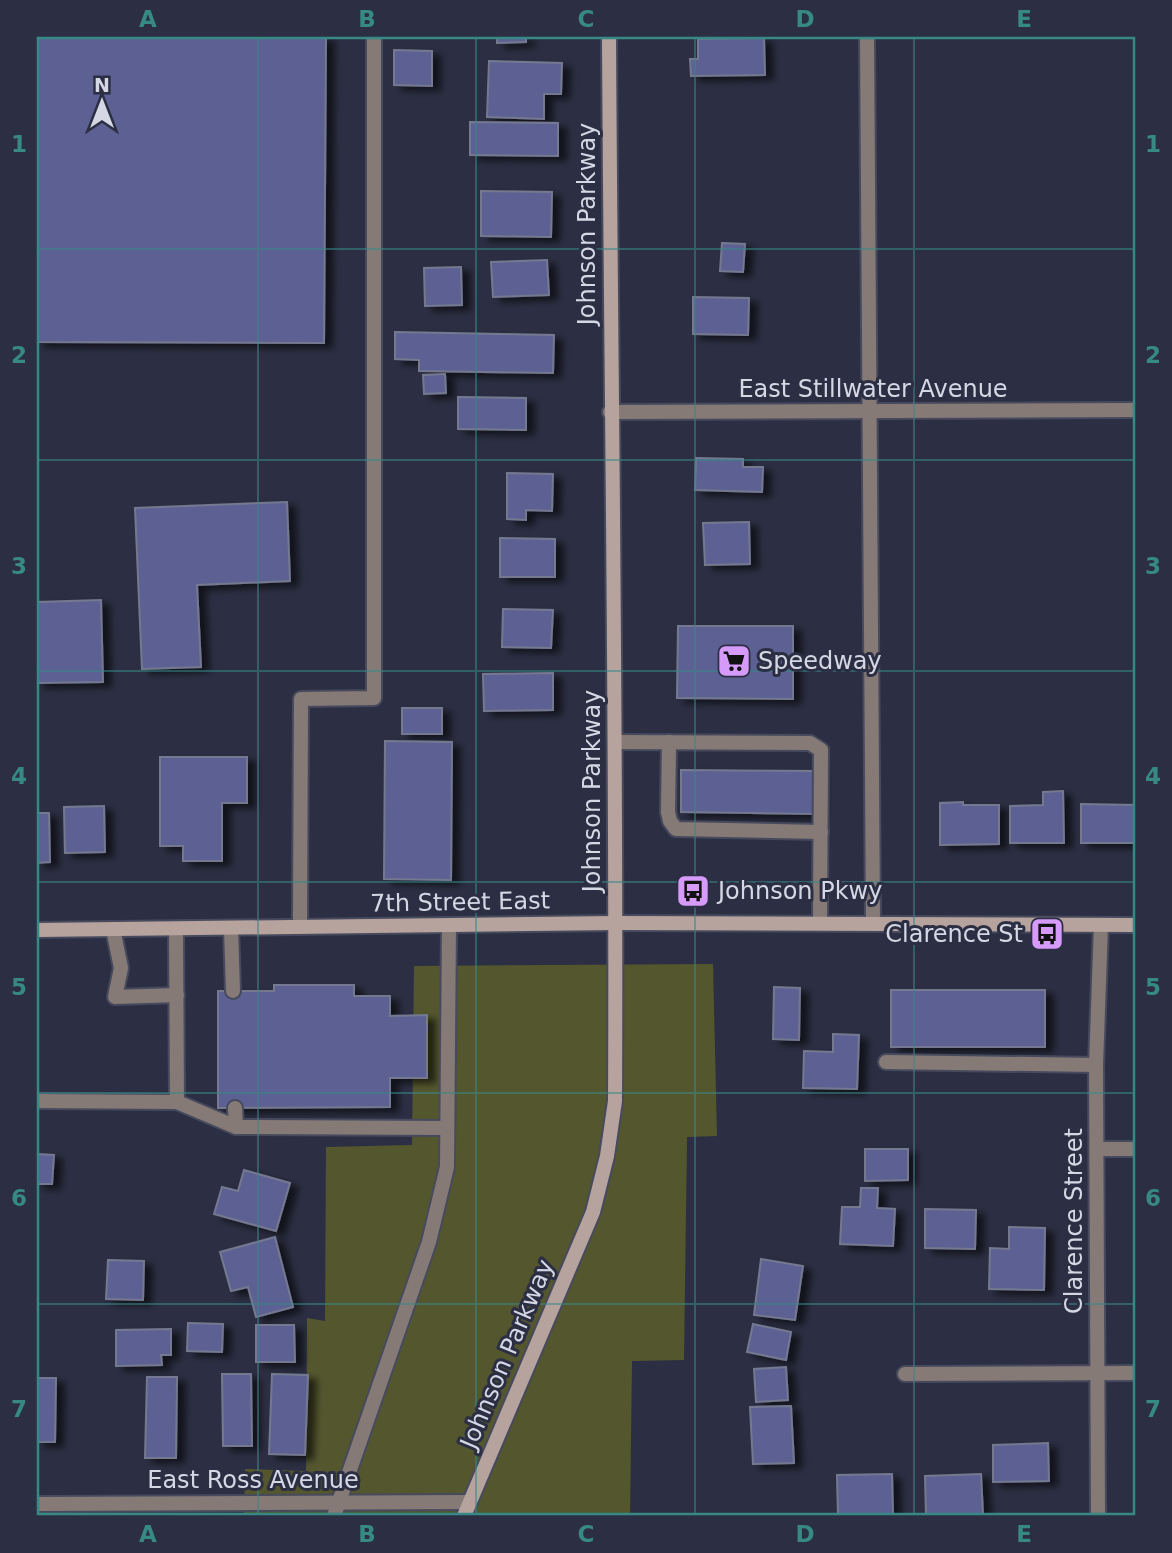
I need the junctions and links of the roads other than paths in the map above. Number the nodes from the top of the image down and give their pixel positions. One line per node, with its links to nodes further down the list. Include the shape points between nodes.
1 (374, 37): 16 (street, via 374,698 301,699)
2 (610, 37): 6 (street, Johnson Parkway)
3 (867, 37): 4 (street)
4 (869, 411): 5 (street, East Stillwater Avenue); 6 (street, East Stillwater Avenue); 12 (street)
5 (1135, 411)
6 (610, 412): 7 (street, Johnson Parkway)
7 (615, 742): 8 (street); 10 (street, Johnson Parkway)
8 (669, 742): 9 (street, via 668,811 676,829); 9 (street, via 817,746 821,750)
9 (821, 832): 11 (street)
10 (616, 923): 11 (street, 7th Street East); 13 (street, 7th Street East); 37 (street, Johnson Parkway, via 615,1101 607,1156 588,1224)
11 (820, 923): 12 (street, 7th Street East)
12 (873, 924): 14 (street, 7th Street East)
13 (449, 925): 16 (street, 7th Street East); 29 (street)
14 (1101, 925): 15 (street, 7th Street East); 24 (street, Clarence Street)
15 (1135, 925)
16 (300, 927): 17 (street, 7th Street East)
17 (231, 928): 19 (street, 7th Street East); 21 (street)
18 (113, 929): 19 (street, 7th Street East); 20 (street, 7th Street East); 22 (street, via 121,968 115,997)
19 (176, 929): 22 (street)
20 (37, 930)
21 (233, 991)
22 (177, 995): 26 (street)
23 (886, 1062): 24 (street)
24 (1096, 1065): 30 (street, Clarence Street)
25 (37, 1101): 26 (street)
26 (177, 1102): 28 (street)
27 (235, 1108): 28 (street)
28 (236, 1128): 29 (street)
29 (447, 1128): 36 (street, via 447,1167 429,1242)
30 (1097, 1149): 31 (street); 32 (street, Clarence Street)
31 (1135, 1149)
32 (1097, 1373): 33 (street); 34 (street); 38 (street, Clarence Street)
33 (1135, 1373)
34 (905, 1374)
35 (37, 1504): 36 (street, East Ross Avenue)
36 (337, 1509): 37 (street, East Ross Avenue)
37 (466, 1509)
38 (1098, 1516)

